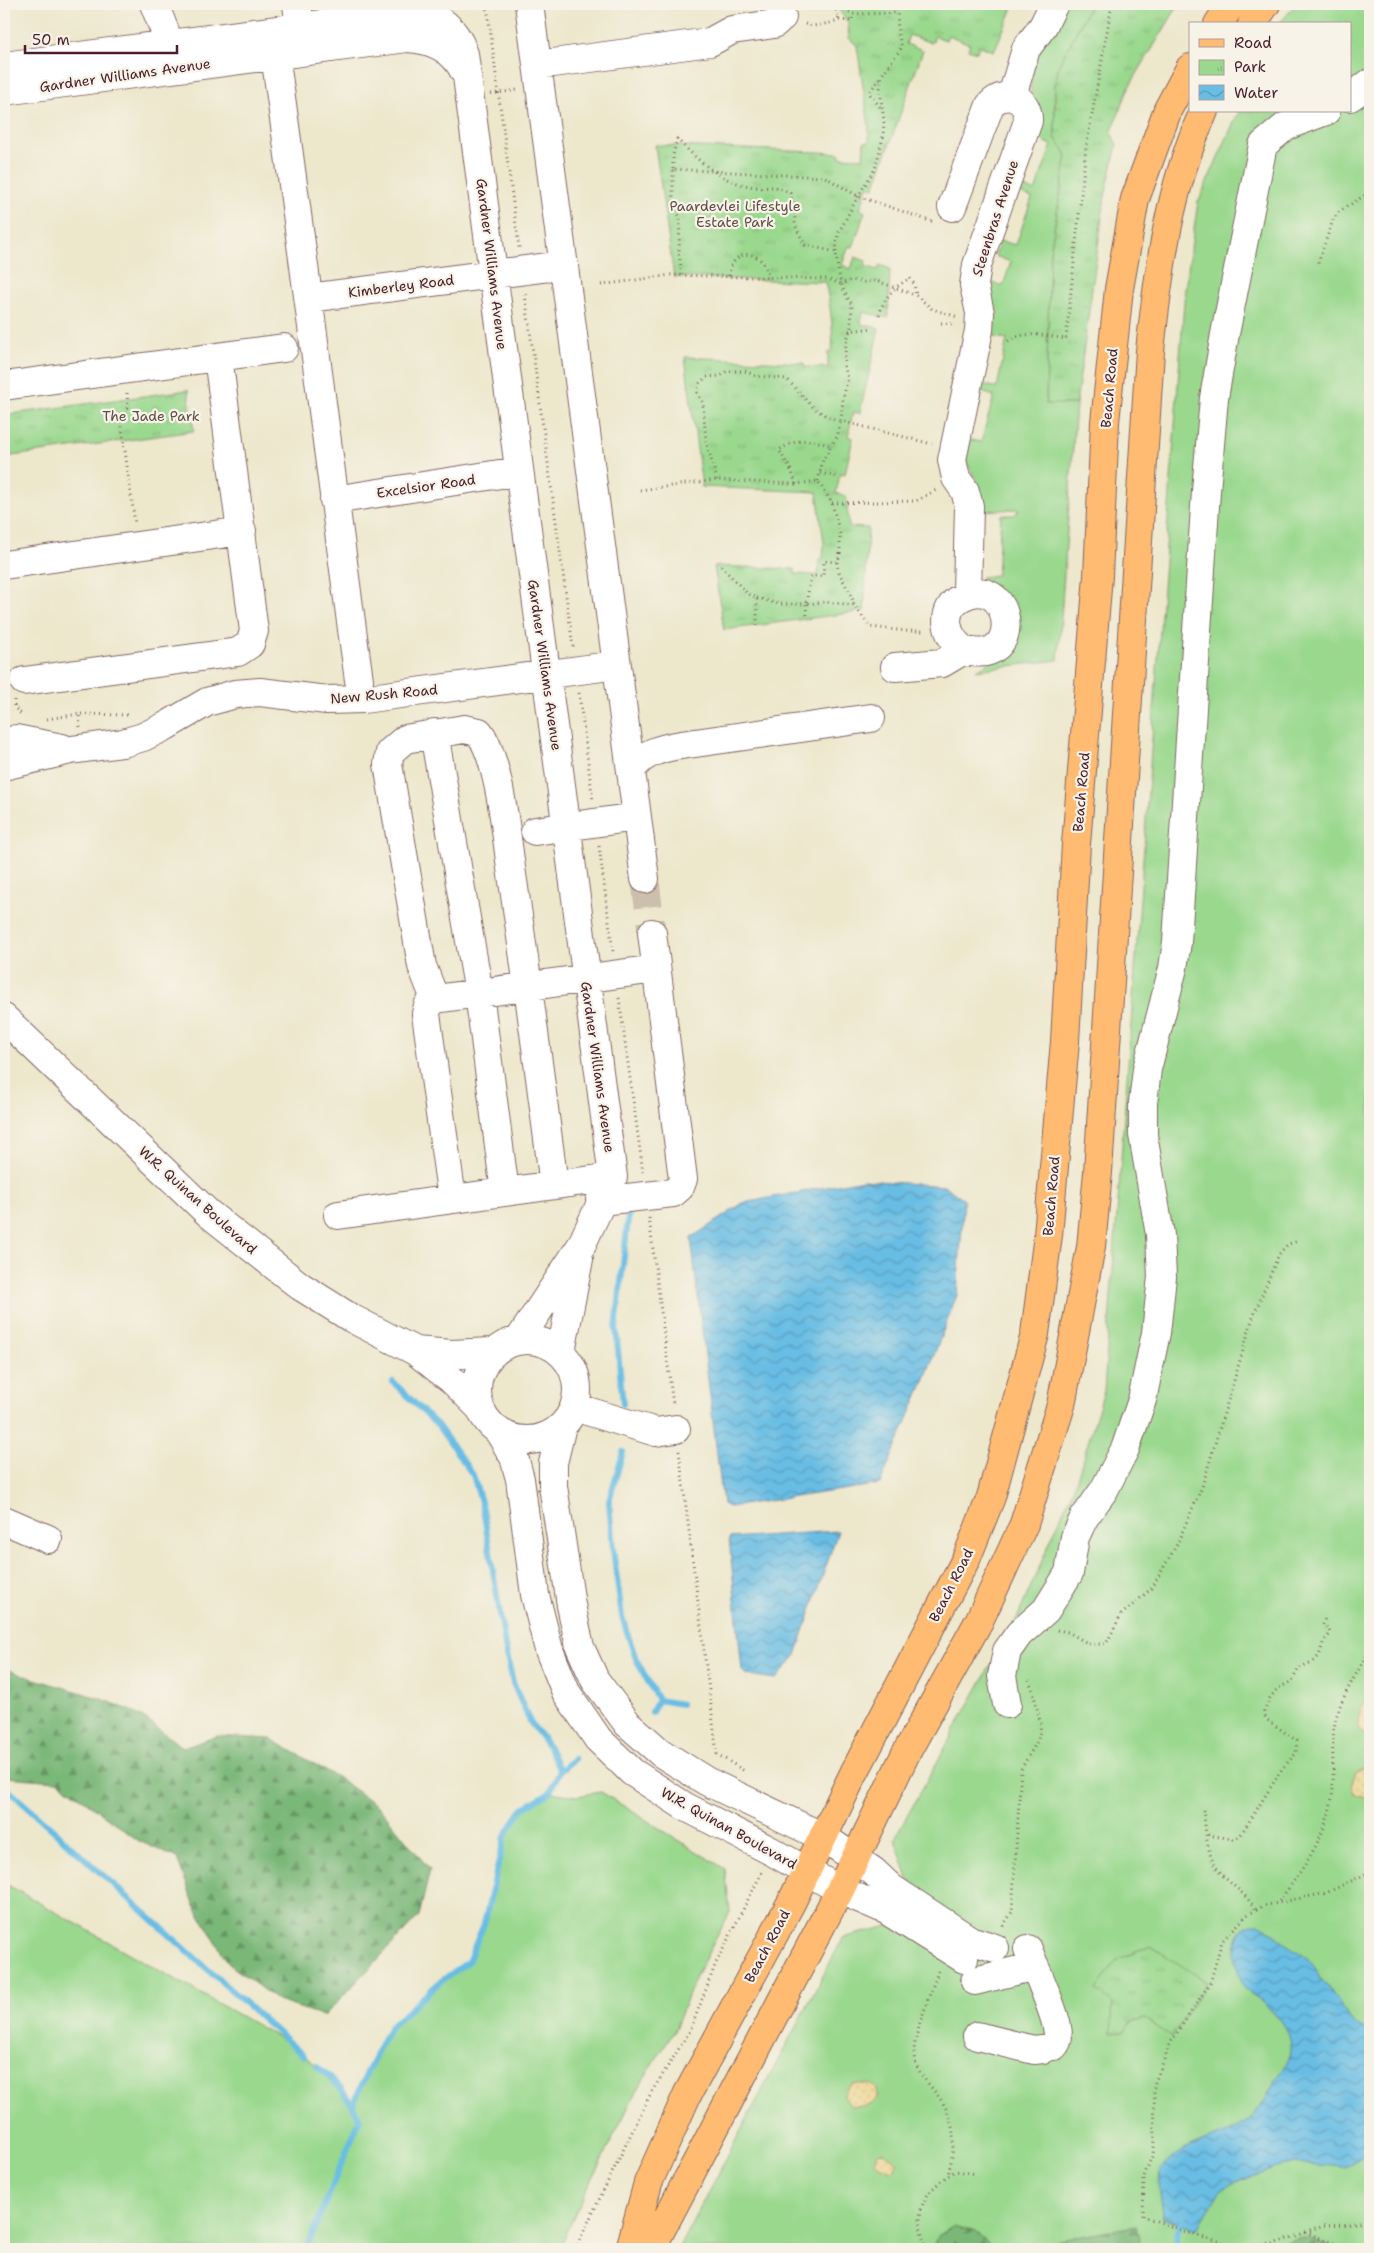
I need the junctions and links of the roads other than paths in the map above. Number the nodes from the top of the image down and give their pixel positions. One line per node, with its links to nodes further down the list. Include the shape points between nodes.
1 (154, 4): 10 (street)
2 (529, 4): 12 (street)
3 (1054, 4): 17 (street, via 1044,26 1026,49)
4 (1232, 4): 7 (main road)
5 (1266, 4): 8 (main road)
6 (782, 17): 12 (street, via 774,24 732,30 710,42)
7 (1219, 22)
8 (1253, 22)
9 (300, 27): 10 (street, Gardner Williams Avenue); 11 (street, Gardner Williams Avenue); 23 (street, Gardner Williams Avenue, via 417,38 438,44 456,58 467,79)
10 (170, 44): 13 (street, Gardner Williams Avenue, via 35,53)
11 (274, 55): 16 (street, Gardner Williams Avenue); 24 (street)
12 (538, 64): 22 (street)
13 (4, 66)
14 (1189, 70): 74 (main road, Beach Road, via 1168,108 1135,199 1119,289 1105,422 1098,576 1076,844 1064,1050 1036,1334 991,1497 967,1557)
15 (1370, 83): 18 (street)
16 (4, 91)
17 (1012, 96): 21 (street, via 1000,97 990,105); 32 (street, Steenbras Avenue, via 1026,108 1028,121 977,265 952,460 969,506)
18 (1352, 96)
19 (1204, 112): 75 (main road, via 1172,199 1158,275 1150,352 1098,1172 1079,1317 1061,1404 1024,1524 978,1621 905,1755)
20 (1323, 112): 73 (street, via 1286,126 1263,146 1214,398 1177,942 1147,1069 1143,1103 1143,1135 1160,1236 1162,1277 1156,1333 1142,1400 1125,1449 1078,1531 1069,1573 1046,1610 1019,1634 1007,1651 1002,1676)
21 (946, 215)
22 (564, 265): 23 (street, Kimberley Road); 34 (street)
23 (493, 274): 24 (street, Kimberley Road); 28 (street, Gardner Williams Avenue)
24 (309, 298): 29 (street)
25 (284, 348): 26 (street)
26 (218, 357): 27 (street); 30 (street)
27 (4, 386)
28 (519, 471): 29 (street, Excelsior Road); 36 (street, Gardner Williams Avenue)
29 (334, 500): 37 (street)
30 (242, 531): 31 (street); 38 (street, via 254,631 250,644 238,652)
31 (4, 565)
32 (967, 594): 33 (street, via 959,598 948,612); 33 (street, via 986,594 995,599 1002,606 1007,625 999,643 983,652 973,653)
33 (955, 640): 35 (street, via 942,663)
34 (617, 665): 36 (street, New Rush Road); 44 (street)
35 (895, 667)
36 (546, 674): 42 (street, New Rush Road, via 363,698 327,700 246,692 207,702 143,737); 46 (street, Gardner Williams Avenue)
37 (359, 680)
38 (24, 681)
39 (871, 718): 44 (street, via 662,748 635,763)
40 (10, 730): 42 (street, New Rush Road); 43 (street, New Rush Road, via 16,749)
41 (434, 733): 52 (street, via 464,729 479,732 487,743 506,833); 53 (street); 54 (street, via 405,739 390,752 388,764 422,966)
42 (71, 750): 43 (street, New Rush Road)
43 (6, 766)
44 (631, 771): 45 (street)
45 (637, 817): 46 (street); 48 (street)
46 (566, 826): 47 (street); 51 (street, Gardner Williams Avenue)
47 (535, 831)
48 (645, 879)
49 (652, 933): 50 (street)
50 (656, 970): 51 (street); 60 (street, via 683,1179 680,1188 673,1193)
51 (586, 979): 52 (street); 56 (street, Gardner Williams Avenue)
52 (528, 986): 53 (street); 57 (street)
53 (479, 993): 54 (street); 58 (street)
54 (435, 999): 59 (street, via 426,1014)
55 (4, 1018): 64 (street, W.R. Quinan Boulevard, via 240,1240 330,1306)
56 (613, 1177): 57 (street); 60 (street)
57 (554, 1185): 58 (street)
58 (505, 1192): 59 (street)
59 (452, 1199): 61 (street)
60 (600, 1201): 62 (street)
61 (338, 1215)
62 (581, 1246): 63 (street); 66 (street)
63 (519, 1340): 65 (street, W.R. Quinan Boulevard); 66 (street, W.R. Quinan Boulevard, via 549,1344)
64 (415, 1352): 65 (street, W.R. Quinan Boulevard); 67 (street, W.R. Quinan Boulevard, via 452,1380)
65 (492, 1352): 67 (street, via 477,1378)
66 (561, 1352): 68 (street, via 571,1365 576,1380 577,1397)
67 (479, 1407): 70 (street, W.R. Quinan Boulevard)
68 (568, 1416): 69 (street, via 656,1432); 70 (street, via 548,1436 532,1440); 74 (street, via 553,1463 554,1486 570,1605 580,1647 595,1680 628,1724 661,1754 706,1781)
69 (676, 1429)
70 (499, 1432): 76 (street, W.R. Quinan Boulevard, via 514,1458 520,1479 535,1595 549,1650 566,1692 598,1739 632,1772 684,1806)
71 (4, 1520): 72 (street)
72 (48, 1539)
73 (1007, 1704)
74 (823, 1837): 75 (street); 76 (main road, Beach Road)
75 (854, 1858): 77 (main road); 78 (street, via 891,1888 970,1940)
76 (806, 1871): 77 (street, W.R. Quinan Boulevard); 80 (main road, Beach Road, via 687,2095 648,2183)
77 (840, 1890): 79 (street, W.R. Quinan Boulevard, via 886,1910 962,1962 1031,1958 1058,2035 1057,2044 1034,2050); 81 (main road)
78 (995, 1948)
79 (977, 2036)
80 (630, 2249)
81 (651, 2249)

